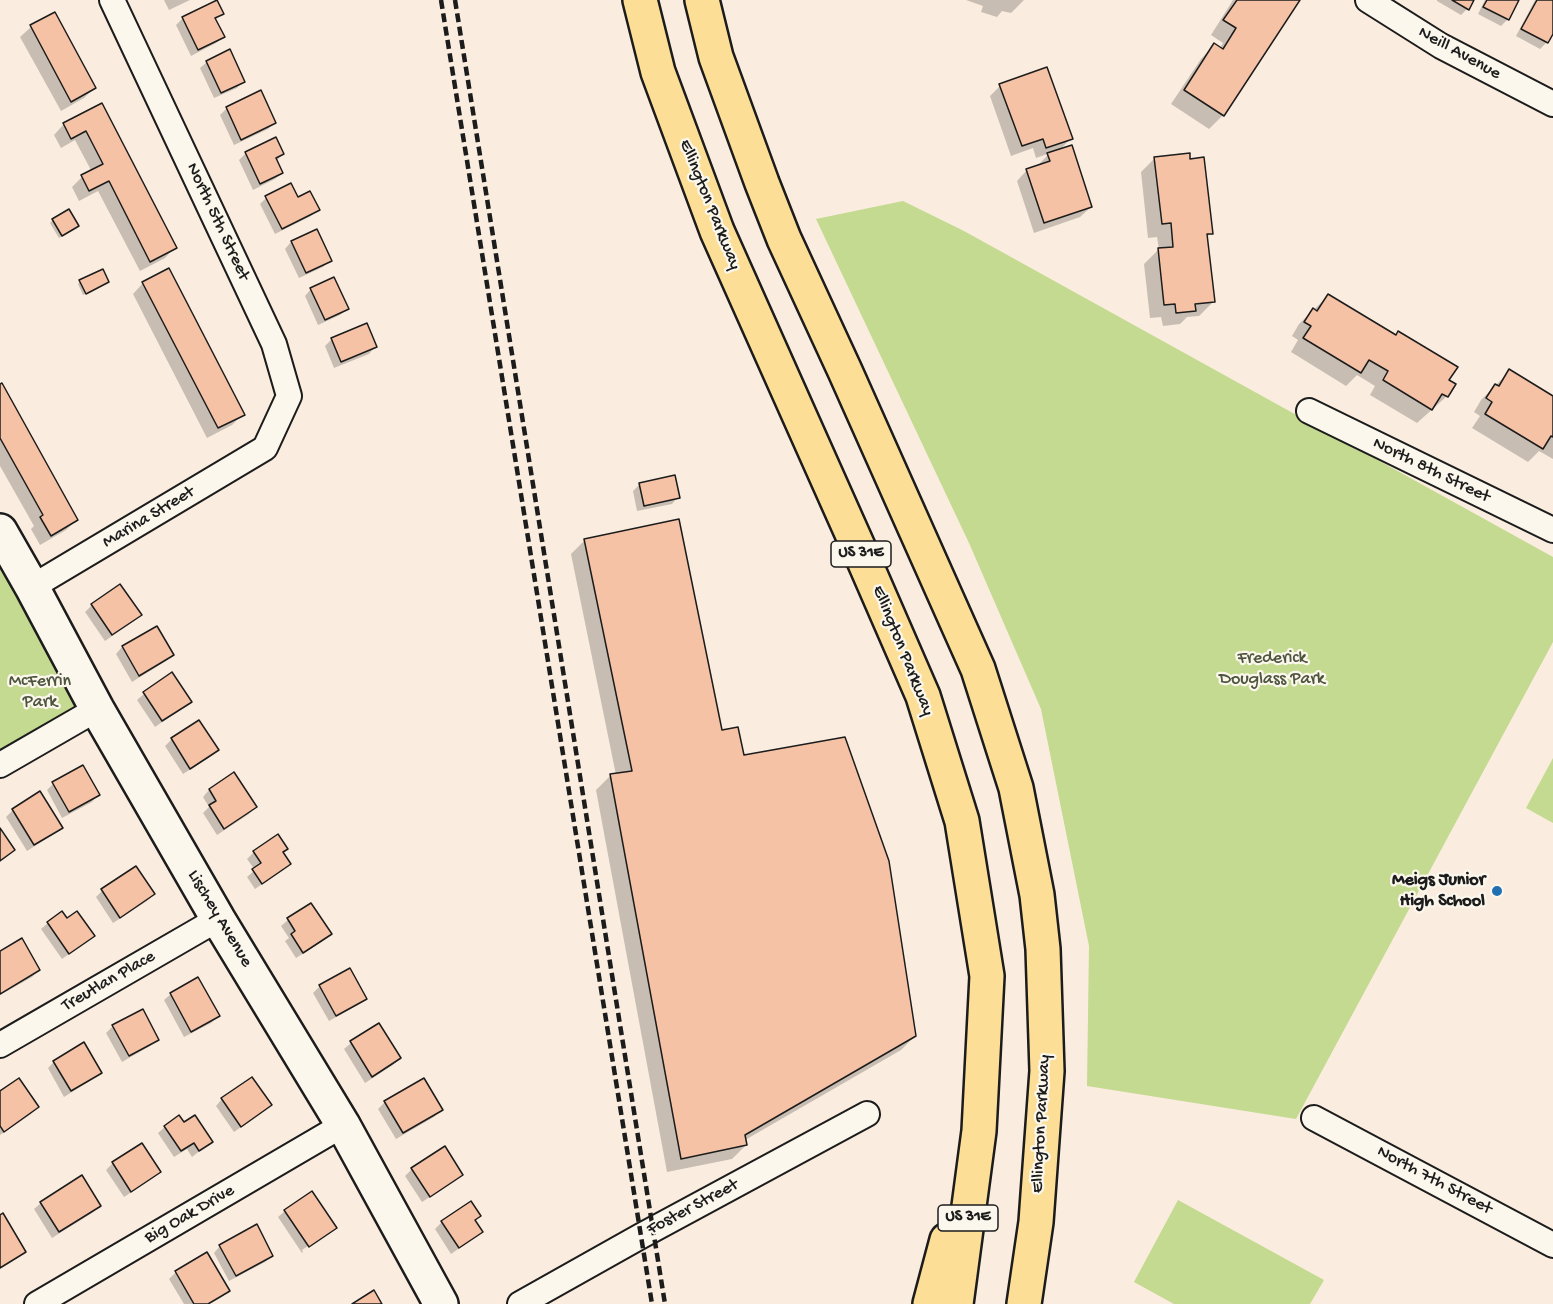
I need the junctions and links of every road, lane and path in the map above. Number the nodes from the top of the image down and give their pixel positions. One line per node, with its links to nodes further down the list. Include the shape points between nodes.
1 (112, 0): 7 (street, North 5th Street, via 274,344 289,396)
2 (640, 0): 18 (highway, Ellington Parkway / US 31E, via 658,72 717,231 923,696 962,821 987,976)
3 (702, 0): 25 (highway, Ellington Parkway, via 716,57 780,230 978,669 1016,788 1037,895 1043,949 1047,1071 1036,1222)
4 (1368, 0): 5 (street, Neill Avenue, via 1441,46)
5 (1553, 104)
6 (1309, 411): 8 (street, North 8th Street)
7 (265, 448): 10 (street, Marina Street)
8 (1553, 530)
9 (0, 531): 10 (street, Lischey Avenue)
10 (32, 587): 11 (street, Lischey Avenue)
11 (97, 709): 12 (street); 13 (street, Lischey Avenue)
12 (0, 765)
13 (218, 919): 14 (street, Treutlan Place); 17 (street, Lischey Avenue)
14 (0, 1045)
15 (867, 1114): 22 (street, Foster Street)
16 (1314, 1118): 19 (street, North 7th Street)
17 (343, 1125): 20 (street, Big Oak Drive); 21 (street, Lischey Avenue)
18 (979, 1131): 23 (highway); 24 (highway, Ellington Parkway / US 31E)
19 (1553, 1245)
20 (37, 1304)
21 (441, 1304)
22 (520, 1304)
23 (930, 1304)
24 (956, 1304)
25 (1023, 1304)

